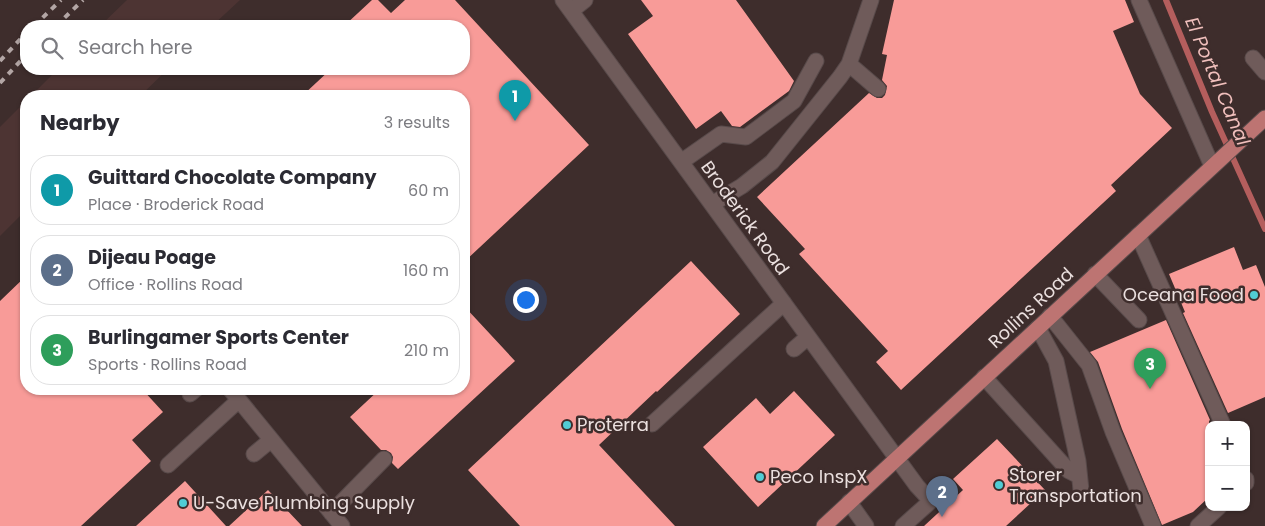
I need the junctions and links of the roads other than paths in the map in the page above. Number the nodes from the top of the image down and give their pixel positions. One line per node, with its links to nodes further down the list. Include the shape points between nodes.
1 (585, 0): 4 (street)
2 (871, 0): 7 (street)
3 (1139, 0): 12 (street)
4 (567, 6): 11 (street, Broderick Road)
5 (1253, 58): 8 (street)
6 (816, 60): 11 (street, via 794,101 788,106 746,137 721,134)
7 (849, 64): 9 (street); 13 (street, via 772,162)
8 (1265, 72)
9 (878, 89)
10 (1263, 124): 12 (main road, Rollins Road)
11 (681, 162): 13 (street, Broderick Road)
12 (1216, 163): 14 (main road, Rollins Road)
13 (712, 204): 16 (street, Broderick Road)
14 (1138, 234): 15 (main road, Rollins Road); 25 (street)
15 (1095, 274): 17 (main road, Rollins Road); 18 (street)
16 (784, 303): 20 (street, Broderick Road); 26 (street)
17 (1050, 316): 19 (main road, Rollins Road); 39 (street, via 1089,365)
18 (1139, 320)
19 (1038, 328): 22 (main road, Rollins Road); 22 (street, via 1056,361 1080,483)
20 (808, 337): 21 (street); 29 (street, Broderick Road)
21 (794, 349)
22 (984, 377): 29 (main road, Rollins Road)
23 (233, 395): 31 (street)
24 (235, 395): 27 (street)
25 (1221, 421)
26 (652, 424)
27 (271, 440): 28 (street); 34 (street)
28 (254, 454)
29 (897, 457): 32 (main road, Rollins Road); 38 (street, Broderick Road, via 931,501)
30 (384, 459): 34 (street)
31 (168, 465)
32 (849, 502): 36 (main road, Rollins Road); 37 (street)
33 (1215, 511): 40 (street)
34 (331, 513): 35 (street)
35 (342, 526)
36 (824, 526)
37 (866, 526)
38 (903, 526)
39 (1153, 526)
40 (1198, 526)

